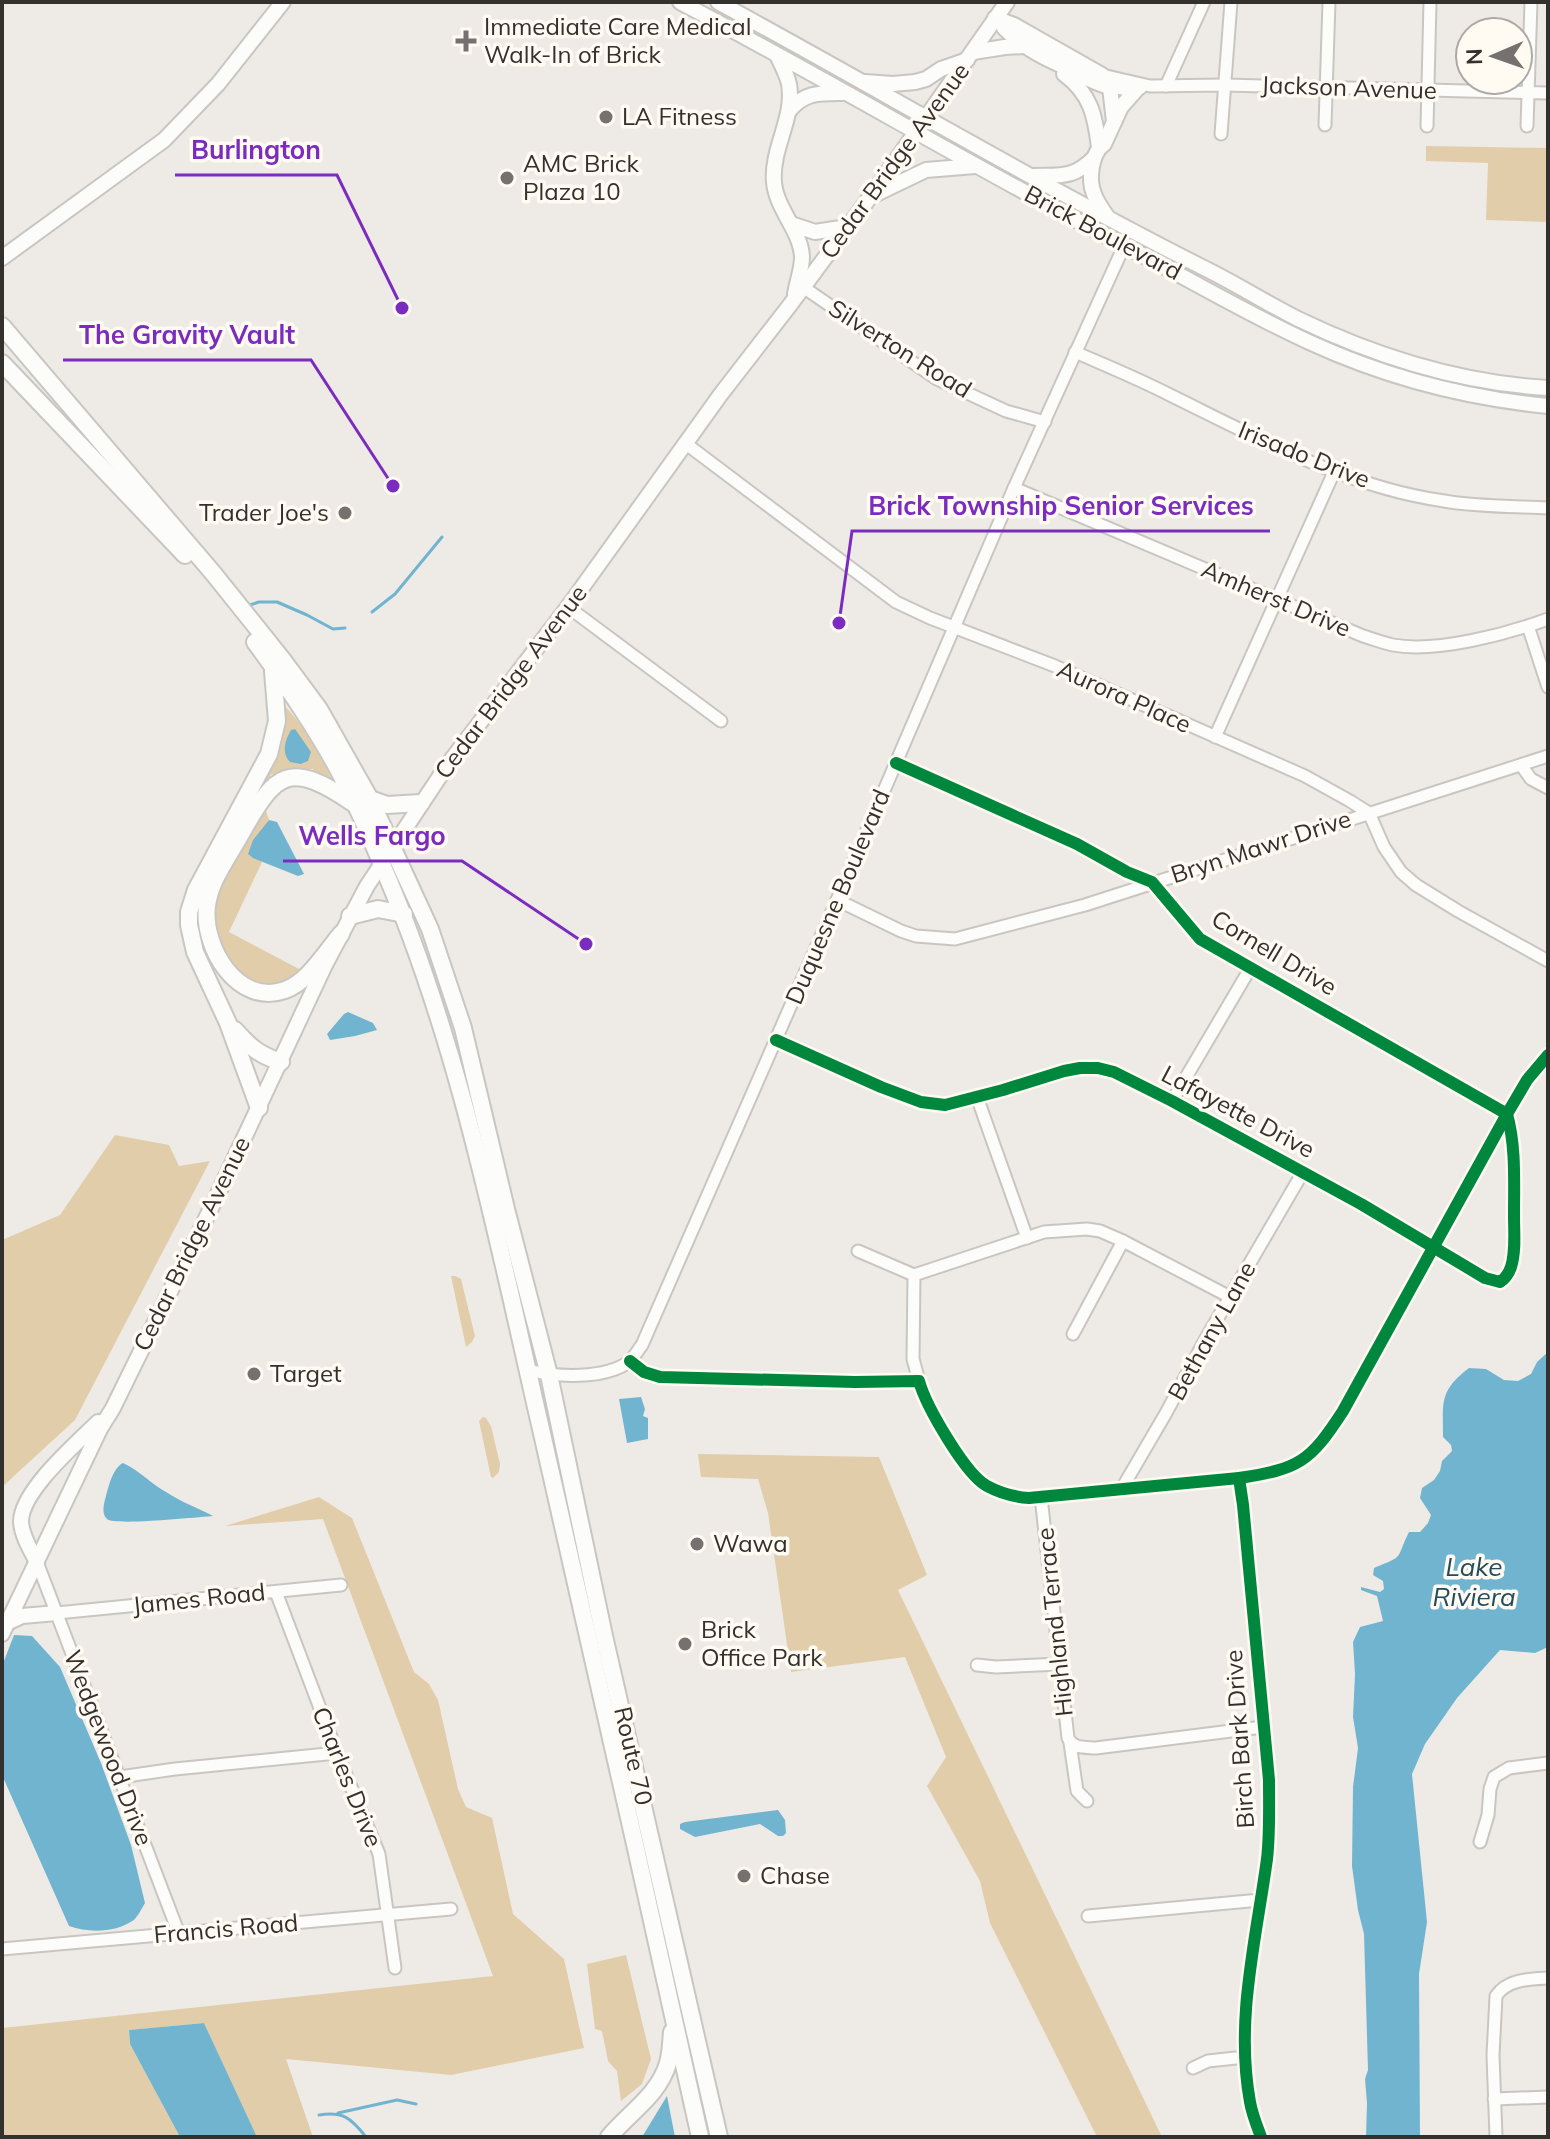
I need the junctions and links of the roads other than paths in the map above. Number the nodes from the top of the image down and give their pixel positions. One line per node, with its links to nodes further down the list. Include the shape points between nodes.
1 (283, 2): 40 (main road, via 218,84 164,140)
2 (680, 2): 11 (main road, Brick Boulevard)
3 (718, 2): 14 (main road, Brick Boulevard)
4 (1007, 2): 9 (main road, Cedar Bridge Avenue)
5 (1204, 2): 17 (street)
6 (1231, 2): 16 (street)
7 (1329, 2): 19 (street)
8 (1430, 2): 20 (street)
9 (995, 18): 10 (main road, Jackson Avenue); 12 (main road, Cedar Bridge Avenue); 15 (main road, Jackson Avenue)
10 (1025, 46): 12 (main road); 13 (main road, Jackson Avenue)
11 (774, 54): 22 (main road, Brick Boulevard); 24 (main road, via 789,85)
12 (970, 56): 14 (main road, via 915,82); 25 (main road, Cedar Bridge Avenue)
13 (1052, 63): 15 (main road, Jackson Avenue, via 1089,81); 32 (main road, via 1093,110)
14 (859, 81): 25 (main road, Brick Boulevard)
15 (1106, 81): 18 (street, Jackson Avenue); 26 (main road)
16 (1225, 85): 17 (street, Jackson Avenue); 19 (street, Jackson Avenue); 31 (street)
17 (1166, 86): 18 (street, Jackson Avenue)
18 (1144, 88): 26 (main road, via 1125,101)
19 (1326, 88): 20 (street, Jackson Avenue); 27 (street)
20 (1428, 91): 21 (street, Jackson Avenue); 28 (street)
21 (1454, 92)
22 (845, 93): 24 (main road, via 812,94); 30 (main road, Brick Boulevard)
23 (1529, 96): 29 (street)
24 (789, 111): 37 (main road, via 774,178 779,204)
25 (925, 119): 30 (main road, Cedar Bridge Avenue); 34 (main road, Brick Boulevard)
26 (1114, 122): 32 (main road)
27 (1325, 125)
28 (1427, 126)
29 (1527, 126)
30 (916, 132): 33 (main road, Brick Boulevard); 35 (main road, Cedar Bridge Avenue)
31 (1221, 134)
32 (1097, 152): 34 (main road, via 1072,174); 36 (main road, via 1093,191)
33 (977, 166): 35 (main road, via 926,170); 39 (main road, Brick Boulevard)
34 (1030, 176): 36 (main road, Brick Boulevard)
35 (870, 197): 38 (main road, Cedar Bridge Avenue)
36 (1108, 218): 45 (main road, Brick Boulevard, via 1296,318 1382,355 1462,377)
37 (791, 224): 38 (main road, via 815,232); 41 (main road, via 801,255)
38 (847, 227): 41 (main road, Cedar Bridge Avenue)
39 (1124, 246): 43 (street, Duquesne Boulevard); 46 (main road, Brick Boulevard, via 1356,361 1457,393)
40 (2, 258)
41 (799, 293): 47 (street, Silverton Road, via 937,379 1006,411); 48 (main road, Cedar Bridge Avenue)
42 (2, 326): 65 (highway, via 282,659 319,709)
43 (1075, 352): 47 (street, Duquesne Boulevard); 49 (street, Irisado Drive)
44 (2, 363): 57 (highway, via 206,578)
45 (1548, 388)
46 (1548, 406)
47 (1045, 422): 50 (street, Duquesne Boulevard)
48 (685, 443): 53 (main road, Cedar Bridge Avenue); 56 (street, Aurora Place, via 896,602)
49 (1334, 472): 51 (street, Irisado Drive, via 1444,501); 52 (street)
50 (1014, 488): 52 (street, Amherst Drive); 56 (street, Duquesne Boulevard)
51 (1548, 508)
52 (1276, 599): 55 (street, Amherst Drive, via 1393,645 1473,641); 60 (street)
53 (568, 607): 59 (street); 66 (main road, Cedar Bridge Avenue)
54 (1548, 619): 55 (street, Amherst Drive)
55 (1528, 626): 58 (street)
56 (954, 628): 60 (street, Aurora Place); 62 (street, Duquesne Boulevard)
57 (273, 666): 65 (highway); 77 (highway, via 274,739 189,912 195,952)
58 (1548, 687)
59 (721, 721)
60 (1215, 737): 67 (street, Aurora Place, via 1305,776)
61 (1548, 756): 63 (street, Bryn Mawr Drive)
62 (896, 763): 70 (street, Cornell Drive); 71 (street, Duquesne Boulevard)
63 (1521, 765): 64 (street, via 1531,779); 67 (street, Bryn Mawr Drive)
64 (1548, 788)
65 (364, 803): 66 (highway); 68 (highway, Route 70); 69 (highway); 74 (highway, via 312,779 285,779 272,786 207,903 209,940 217,957 228,973 256,992 286,990 304,978)
66 (421, 803): 68 (main road, Cedar Bridge Avenue)
67 (1369, 813): 70 (street, Bryn Mawr Drive); 75 (street, via 1384,847 1416,885)
68 (392, 846): 69 (main road, Cedar Bridge Avenue); 95 (highway, Route 70, via 430,929 455,1002)
69 (382, 863): 72 (highway, Route 70); 73 (main road, Cedar Bridge Avenue)
70 (1152, 882): 71 (street, Bryn Mawr Drive, via 955,939 916,936); 76 (street, Cornell Drive, via 1200,939)
71 (837, 900): 78 (street, Duquesne Boulevard)
72 (404, 914): 73 (highway, via 378,909); 94 (highway, Route 70, via 477,1153)
73 (350, 916): 74 (main road, Cedar Bridge Avenue)
74 (341, 934): 80 (main road, Cedar Bridge Avenue)
75 (1548, 961)
76 (1251, 967): 82 (street); 84 (street, Cornell Drive)
77 (228, 1023): 80 (highway, via 261,1056); 83 (highway)
78 (776, 1040): 81 (street, Lafayette Drive, via 921,1102 945,1105); 93 (street, Duquesne Boulevard, via 642,1345)
79 (1548, 1055): 84 (street)
80 (281, 1062): 83 (main road, Cedar Bridge Avenue)
81 (977, 1097): 82 (street, Lafayette Drive, via 1064,1071 1098,1068); 86 (street)
82 (1172, 1101): 85 (street, Lafayette Drive)
83 (259, 1108): 97 (main road, Cedar Bridge Avenue)
84 (1507, 1114): 88 (street); 88 (street, Lafayette Drive, via 1514,1243 1505,1279 1485,1278)
85 (1303, 1172): 88 (street, Lafayette Drive); 91 (street, Bethany Lane)
86 (1027, 1238): 87 (street, via 1087,1229); 90 (street)
87 (1123, 1241): 91 (street); 92 (street)
88 (1433, 1247): 98 (street, via 1325,1439 1292,1467)
89 (858, 1251): 90 (street)
90 (914, 1275): 96 (street, via 913,1359)
91 (1230, 1297): 99 (street, Bethany Lane)
92 (1073, 1334)
93 (630, 1361): 95 (street, via 602,1373); 96 (street, via 660,1377)
94 (528, 1370): 95 (street); 123 (highway, Route 70)
95 (549, 1375): 130 (highway, Route 70)
96 (919, 1381): 100 (street, via 967,1469 985,1485 1013,1496)
97 (113, 1408): 101 (main road, Cedar Bridge Avenue); 101 (main road, via 39,1482 27,1501 21,1522)
98 (1239, 1478): 99 (street); 108 (street, Birch Bark Drive)
99 (1121, 1490): 100 (street)
100 (1041, 1497): 106 (street, Highland Terrace)
101 (37, 1562): 104 (street, Wedgewood Drive); 105 (main road, Cedar Bridge Avenue)
102 (341, 1585): 103 (street, James Road)
103 (276, 1592): 104 (street, James Road); 110 (street, Charles Drive)
104 (57, 1613): 105 (main road, via 22,1616); 112 (street, Wedgewood Drive)
105 (4, 1629)
106 (1060, 1664): 107 (street); 109 (street, Highland Terrace)
107 (977, 1665)
108 (1263, 1727): 109 (street, Highland Terrace, via 1096,1748); 115 (street, Birch Bark Drive, via 1269,1825)
109 (1070, 1743): 113 (street, via 1077,1791)
110 (337, 1753): 112 (street); 117 (street, Charles Drive, via 379,1854)
111 (1548, 1763): 114 (street, via 1509,1768 1494,1777)
112 (120, 1777): 119 (street, Wedgewood Drive)
113 (1087, 1801)
114 (1480, 1842)
115 (1260, 1900): 118 (street); 124 (street, Birch Bark Drive, via 1245,2014)
116 (451, 1909): 117 (street, Francis Road)
117 (388, 1915): 119 (street, Francis Road); 121 (street, Charles Drive)
118 (1088, 1916)
119 (179, 1934): 120 (street, Francis Road)
120 (2, 1949)
121 (395, 1968)
122 (1548, 1978): 127 (street, via 1510,1983 1496,1996)
123 (673, 2014): 128 (highway, via 661,2082); 129 (highway, Route 70)
124 (1245, 2057): 125 (street); 131 (street, Birch Bark Drive, via 1250,2104)
125 (1193, 2068)
126 (1548, 2097): 127 (street)
127 (1494, 2099): 132 (street)
128 (609, 2137)
129 (700, 2137)
130 (719, 2137)
131 (1261, 2137)
132 (1496, 2137)

